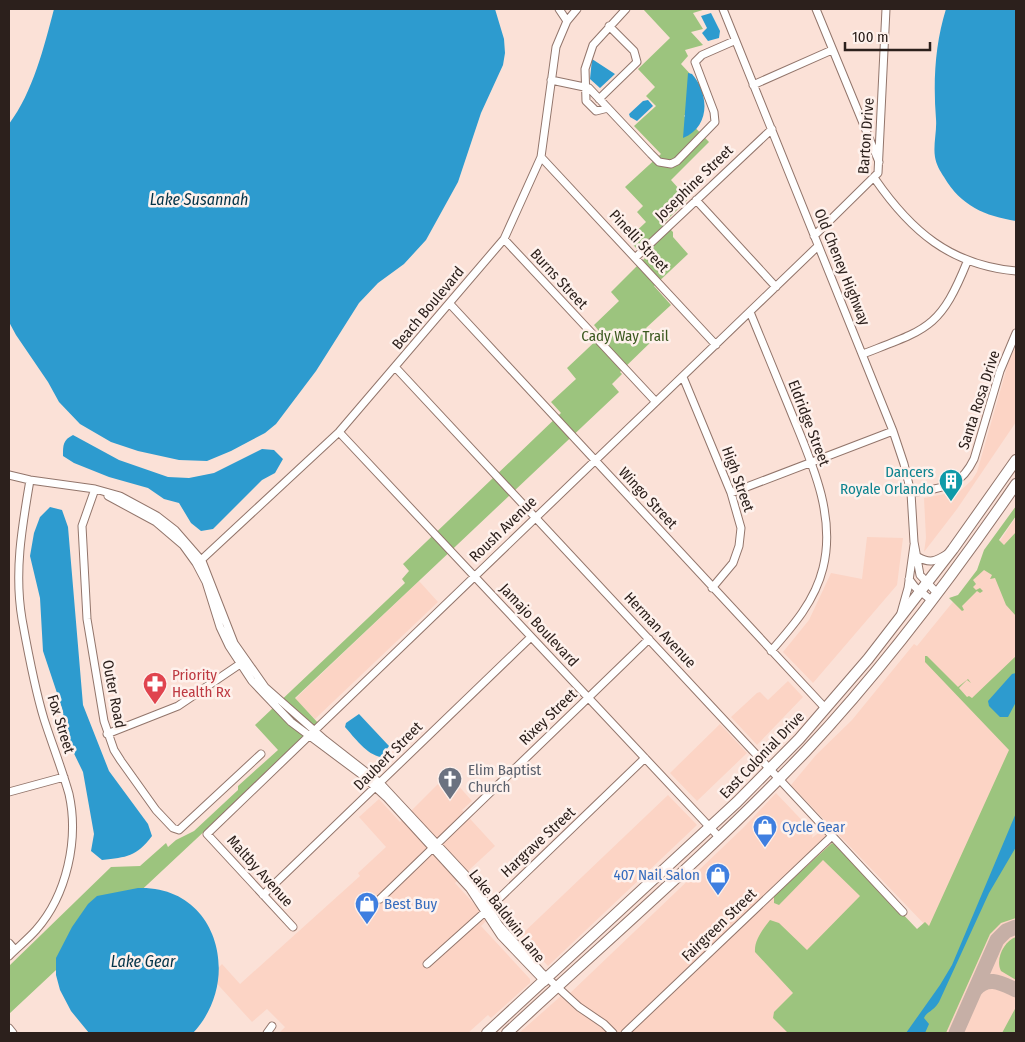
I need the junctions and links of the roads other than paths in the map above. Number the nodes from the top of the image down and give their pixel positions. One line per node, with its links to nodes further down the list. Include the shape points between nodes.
1 (559, 9): 7 (street)
2 (577, 9): 7 (street, Beach Boulevard)
3 (626, 9): 8 (street)
4 (722, 9): 9 (street, Old Cheney Highway)
5 (816, 9): 10 (street)
6 (886, 9): 18 (street, Barton Drive)
7 (567, 21): 11 (street, Beach Boulevard, via 556,47)
8 (609, 26): 13 (street, via 592,45 585,69); 14 (street, via 634,52 637,62)
9 (734, 41): 12 (street, Old Cheney Highway); 15 (street, via 702,55 695,62 715,122 677,161 671,164 659,162)
10 (832, 50): 12 (street); 18 (street)
11 (552, 80): 13 (street); 17 (street, Beach Boulevard)
12 (753, 85): 16 (street, Old Cheney Highway)
13 (585, 86): 14 (street); 15 (street, via 584,97 592,108 601,111)
14 (600, 99): 15 (street)
15 (608, 108)
16 (772, 129): 20 (street, Josephine Street); 21 (street, Old Cheney Highway)
17 (541, 157): 22 (street, Beach Boulevard); 24 (street, Pinelli Street)
18 (880, 165): 19 (street, Barton Drive)
19 (875, 179): 21 (street); 25 (street, Barton Drive, via 904,216 924,235)
20 (696, 200): 24 (street, Josephine Street); 27 (street)
21 (814, 236): 23 (street, Old Cheney Highway)
22 (504, 239): 28 (street, Beach Boulevard); 35 (street, Burns Street)
23 (818, 246): 27 (street, Roush Avenue); 32 (street, Old Cheney Highway)
24 (635, 258): 31 (street, Pinelli Street)
25 (967, 262): 26 (street, Barton Drive); 32 (street, via 954,295 930,324 917,333)
26 (1016, 271)
27 (776, 287): 29 (street, Roush Avenue)
28 (450, 304): 33 (street, Beach Boulevard); 38 (street, Wingo Street)
29 (750, 312): 31 (street, Roush Avenue); 40 (street, Eldridge Street)
30 (1016, 333): 46 (street, Santa Rosa Drive, via 968,472 953,484)
31 (716, 345): 34 (street, Roush Avenue)
32 (863, 354): 36 (street, Old Cheney Highway)
33 (396, 368): 37 (street, Beach Boulevard); 47 (street, Herman Avenue)
34 (683, 377): 35 (street, Roush Avenue); 45 (street, High Street)
35 (656, 402): 38 (street, Roush Avenue)
36 (893, 431): 40 (street); 46 (street, Old Cheney Highway)
37 (340, 432): 51 (street, Beach Boulevard); 52 (street, Jamajo Boulevard)
38 (594, 460): 47 (street, Roush Avenue); 56 (street, Wingo Street)
39 (1016, 460): 49 (highway, East Colonial Drive)
40 (811, 463): 45 (street); 62 (street, Eldridge Street, via 825,510 824,568 812,599)
41 (9, 474): 42 (street, Lake Baldwin Lane)
42 (30, 480): 44 (street, Lake Baldwin Lane); 53 (street, Fox Street)
43 (1016, 484): 58 (highway, East Colonial Drive)
44 (95, 489): 51 (street, Lake Baldwin Lane, via 156,522); 67 (street, Outer Road, via 84,518 84,554 88,628)
45 (731, 493): 56 (street, High Street, via 741,528 739,546 733,563)
46 (911, 493): 48 (street, Old Cheney Highway)
47 (536, 517): 52 (street, Roush Avenue); 61 (street, Herman Avenue)
48 (914, 542): 50 (street, Old Cheney Highway); 54 (street, Old Cheney Highway)
49 (953, 549): 50 (street, via 935,561); 57 (highway, East Colonial Drive)
50 (918, 557): 57 (street, Old Cheney Highway)
51 (199, 562): 63 (street, Lake Baldwin Lane, via 220,627)
52 (474, 576): 60 (street, Jamajo Boulevard); 66 (street, Roush Avenue)
53 (18, 579): 55 (street); 72 (street, Fox Street, via 22,619 35,682)
54 (909, 579): 57 (street); 59 (street, Old Cheney Highway)
55 (9, 581)
56 (712, 588): 62 (street, Wingo Street)
57 (923, 588): 58 (street); 59 (highway, East Colonial Drive)
58 (934, 596): 73 (highway, East Colonial Drive, via 850,702)
59 (899, 619): 65 (highway, East Colonial Drive)
60 (531, 637): 64 (street, Jamajo Boulevard); 74 (street, Daubert Street)
61 (649, 639): 64 (street, Rixey Street); 71 (street, Herman Avenue)
62 (771, 651): 65 (street, Wingo Street)
63 (243, 663): 66 (street, Lake Baldwin Lane); 67 (street, via 178,706); 68 (street, Lake Baldwin Lane, via 266,698)
64 (588, 697): 70 (street, Jamajo Boulevard); 80 (street, Rixey Street)
65 (826, 709): 71 (highway, East Colonial Drive)
66 (314, 730): 68 (street, Roush Avenue); 74 (street, Lake Baldwin Lane)
67 (108, 734): 69 (street, Outer Road, via 121,761 156,810 176,830 183,828)
68 (308, 736): 74 (street, Lake Baldwin Lane); 77 (street, Roush Avenue)
69 (261, 754)
70 (646, 758): 76 (street, Jamajo Boulevard); 84 (street, Hargrave Street)
71 (771, 768): 73 (street, Herman Avenue); 76 (highway, East Colonial Drive)
72 (64, 777): 75 (street); 89 (street, Fox Street, via 72,815 69,862 50,909 36,930)
73 (779, 779): 78 (street, Herman Avenue); 79 (highway, East Colonial Drive)
74 (378, 785): 80 (street, Lake Baldwin Lane); 81 (street, Daubert Street)
75 (9, 792)
76 (710, 827): 79 (street, Jamajo Boulevard); 83 (highway, East Colonial Drive)
77 (207, 834): 81 (street, Maltby Avenue)
78 (832, 836): 85 (street, Herman Avenue); 101 (street, Fairgreen Street)
79 (719, 837): 86 (highway, East Colonial Drive)
80 (435, 846): 82 (street, Rixey Street); 84 (street, Lake Baldwin Lane, via 475,885)
81 (263, 894): 87 (street, Maltby Avenue)
82 (380, 900)
83 (626, 905): 86 (street); 92 (highway, East Colonial Drive)
84 (487, 910): 91 (street, Hargrave Street); 92 (street, Lake Baldwin Lane)
85 (903, 912)
86 (635, 914): 93 (highway, East Colonial Drive)
87 (293, 927)
88 (9, 943): 89 (street)
89 (15, 950): 90 (street, Fox Street)
90 (9, 956)
91 (427, 964)
92 (545, 980): 93 (street, Lake Baldwin Lane); 98 (highway, East Colonial Drive)
93 (556, 988): 99 (highway, East Colonial Drive); 100 (street, Lake Baldwin Lane)
94 (272, 1026): 97 (street)
95 (9, 1028): 96 (street)
96 (13, 1033)
97 (267, 1033)
98 (487, 1033)
99 (507, 1033)
100 (613, 1033)
101 (625, 1033)

